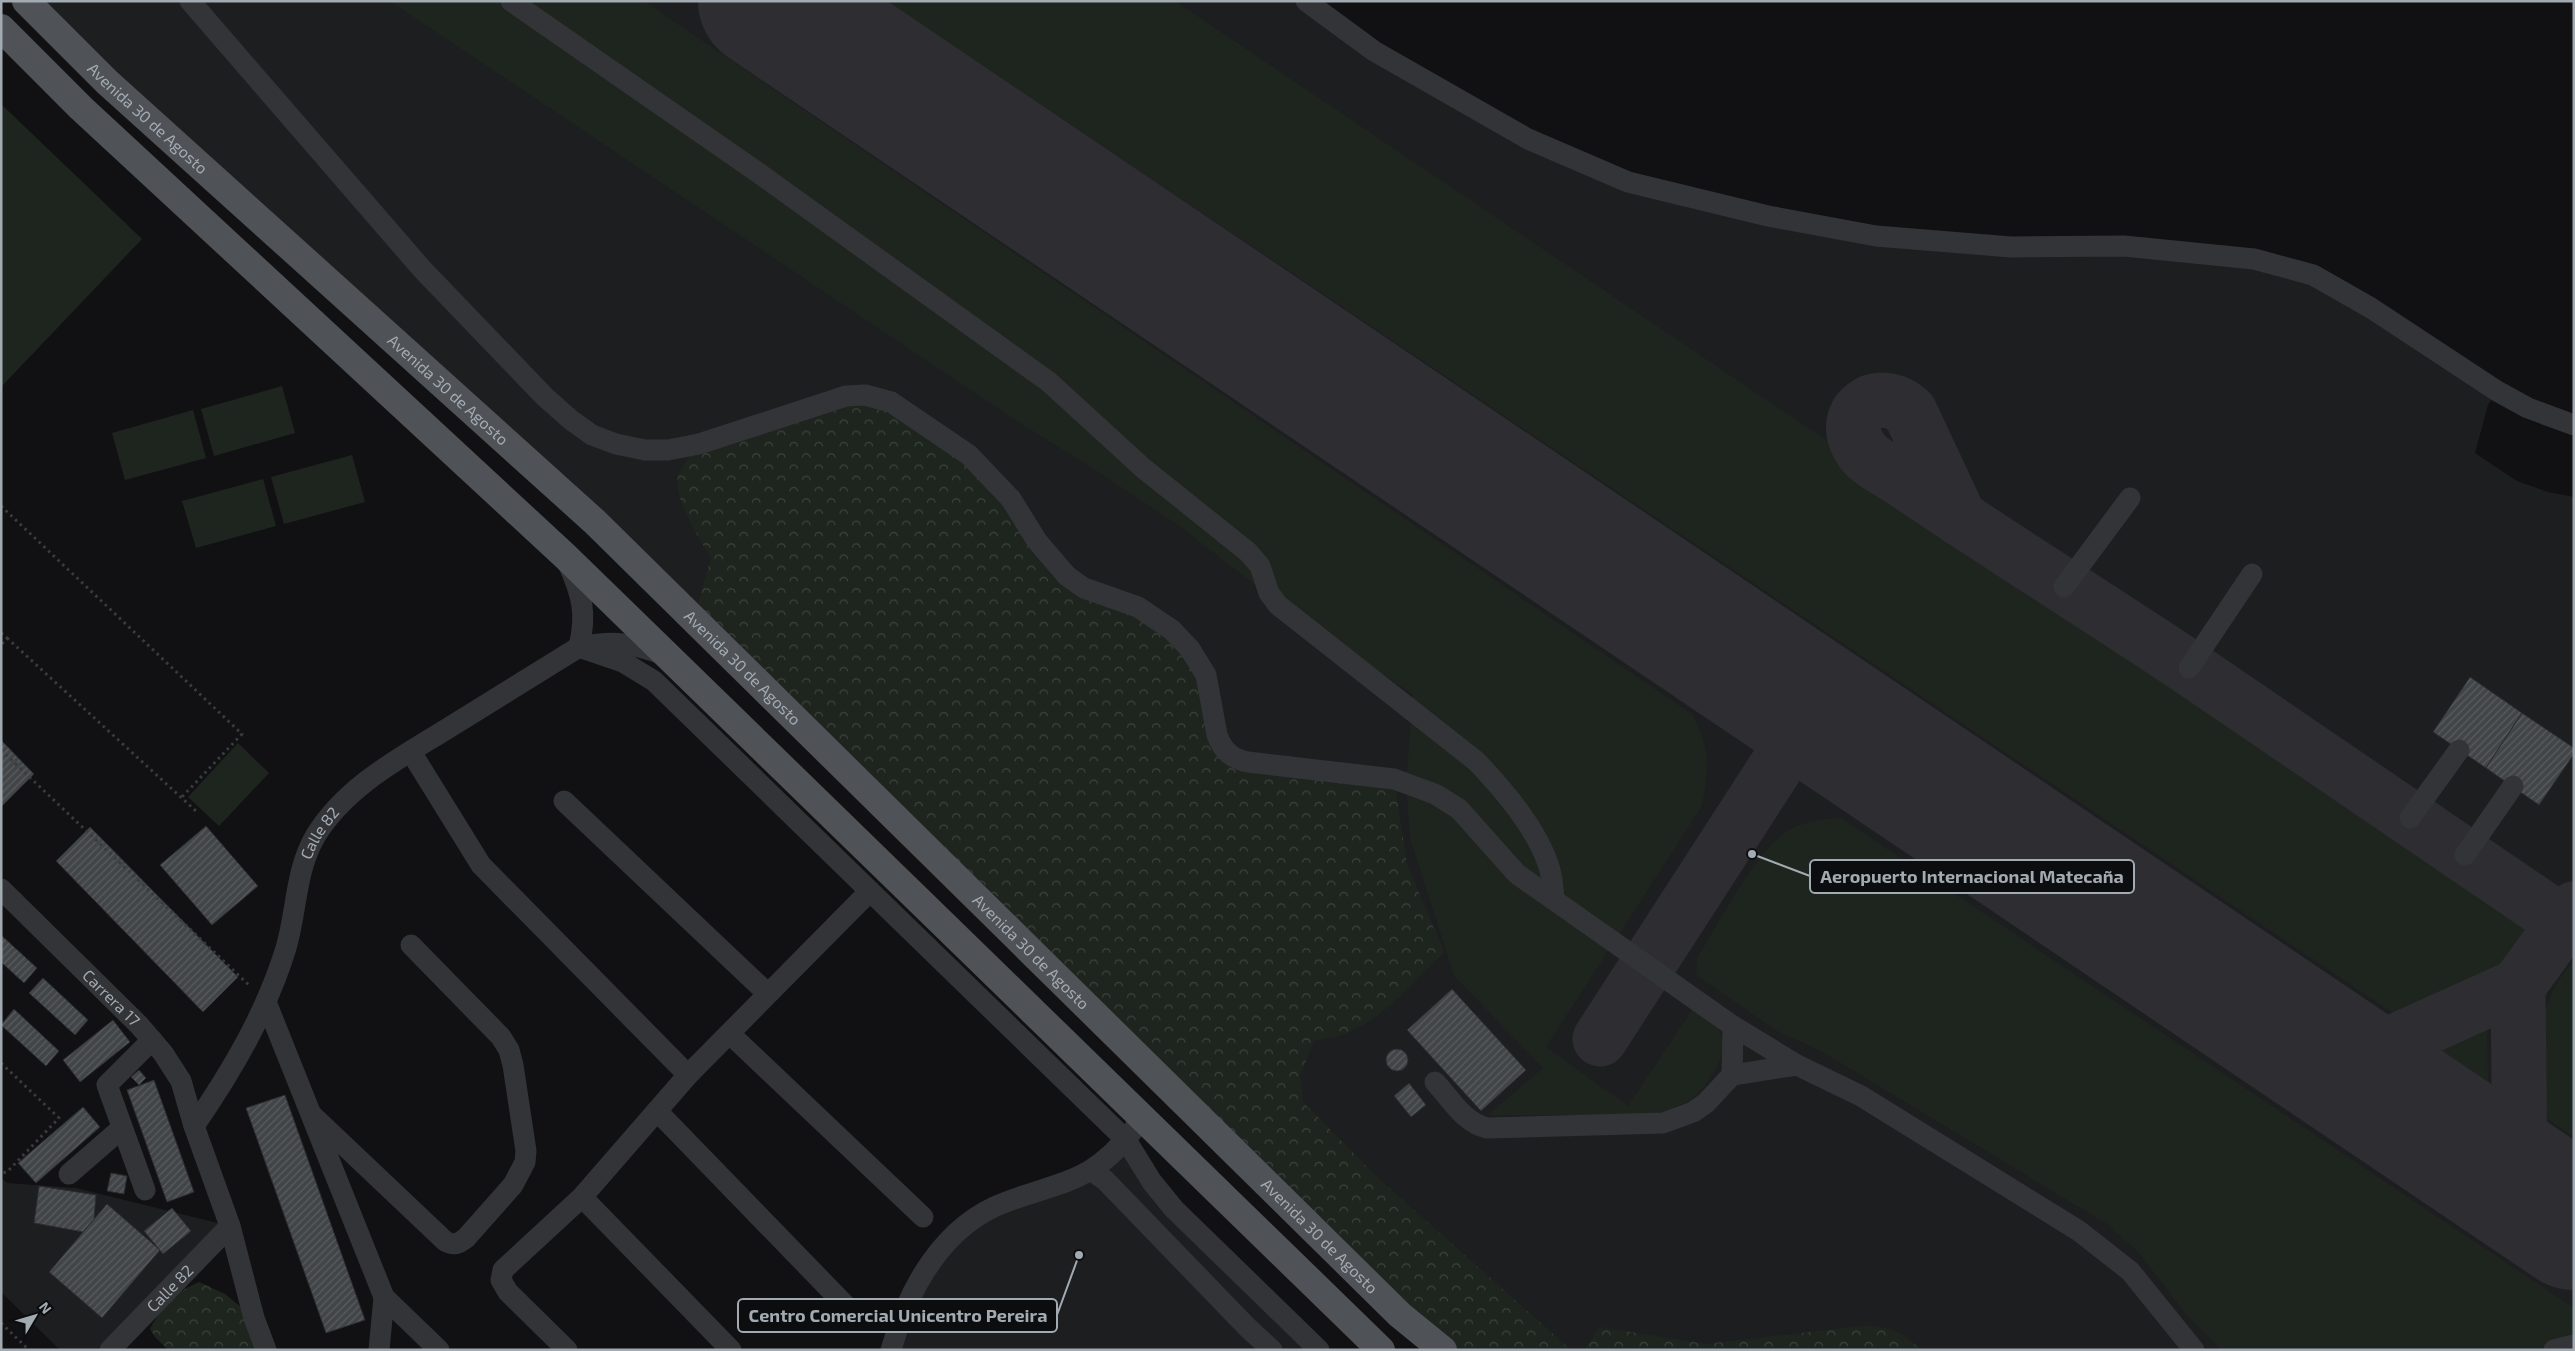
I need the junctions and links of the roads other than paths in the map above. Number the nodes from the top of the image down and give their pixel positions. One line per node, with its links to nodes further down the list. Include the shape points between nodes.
1 (26, 1): 57 (main road, Avenida 30 de Agosto, via 107,82 595,522 1393,1308)
2 (190, 1): 22 (street, via 422,269 545,397 592,435 645,450 668,450 699,444 846,396 865,395 891,402 969,455 990,475 1066,576 1084,588 1138,607 1172,630 1190,649 1206,675 1217,735 1228,754 1248,762 1394,779 1435,794 1459,809 1517,874)
3 (510, 1): 22 (street, via 760,174 1049,382 1143,468 1248,552 1260,566 1269,593 1278,605 1476,761 1497,783 1548,862)
4 (1306, 1): 6 (street, via 1374,52 1528,139 1628,182 1768,216 1876,236 2011,247 2124,246 2254,259 2313,275 2371,308 2497,391 2528,408)
5 (1, 28): 8 (main road, via 81,108)
6 (2574, 425)
7 (2130, 498): 10 (street)
8 (565, 556): 11 (street, via 584,610); 12 (main road)
9 (2252, 574): 13 (street)
10 (2064, 587)
11 (579, 647): 12 (street, Calle 82, via 602,643 632,644); 15 (street, Calle 82); 21 (street, via 623,662 654,681)
12 (666, 655): 37 (main road)
13 (2189, 668)
14 (2459, 750): 18 (street)
15 (411, 752): 25 (street, Calle 82, via 351,794 325,821 315,838 300,872 286,946); 30 (street, via 481,865)
16 (2513, 786): 19 (street)
17 (564, 801): 24 (street)
18 (2410, 818)
19 (2465, 855)
20 (1, 889): 28 (street, Carrera 17)
21 (870, 891): 24 (street); 37 (street)
22 (1554, 900): 26 (street)
23 (411, 945): 34 (street, via 506,1043 513,1065 526,1151 521,1173 466,1238 451,1245)
24 (767, 993): 27 (street)
25 (266, 1002): 34 (street); 35 (street, Calle 82, via 235,1062)
26 (1733, 1026): 29 (street); 31 (street)
27 (730, 1034): 30 (street); 42 (street)
28 (152, 1040): 35 (street, Carrera 17, via 181,1082); 36 (street, via 107,1085)
29 (1796, 1064): 31 (street); 58 (street, via 1862,1096 2099,1245 2142,1285)
30 (688, 1075): 33 (street)
31 (1732, 1075): 32 (street, via 1706,1103 1693,1112 1663,1123 1487,1128 1466,1118)
32 (1435, 1082)
33 (658, 1112): 41 (street); 45 (street)
34 (312, 1115): 44 (street)
35 (194, 1126): 43 (street, Carrera 17)
36 (122, 1128): 39 (street); 40 (street)
37 (1134, 1129): 38 (street, via 1108,1159); 55 (street, via 1152,1182 1174,1209); 56 (main road)
38 (1092, 1171): 53 (street, via 1069,1182 1005,1202 965,1225 946,1244 914,1288); 54 (street, via 1105,1180)
39 (69, 1174)
40 (144, 1190)
41 (582, 1196): 51 (street, via 501,1274 508,1292); 52 (street)
42 (923, 1217)
43 (230, 1226): 47 (street, Calle 82); 48 (street, Carrera 17, via 254,1318)
44 (384, 1298): 49 (street); 50 (street)
45 (849, 1309)
46 (2574, 1344): 59 (street)
47 (110, 1350)
48 (266, 1350)
49 (380, 1350)
50 (439, 1350)
51 (567, 1350)
52 (731, 1350)
53 (891, 1350)
54 (1272, 1350)
55 (1319, 1350)
56 (1381, 1350)
57 (1444, 1350)
58 (2194, 1350)
59 (2554, 1350)

